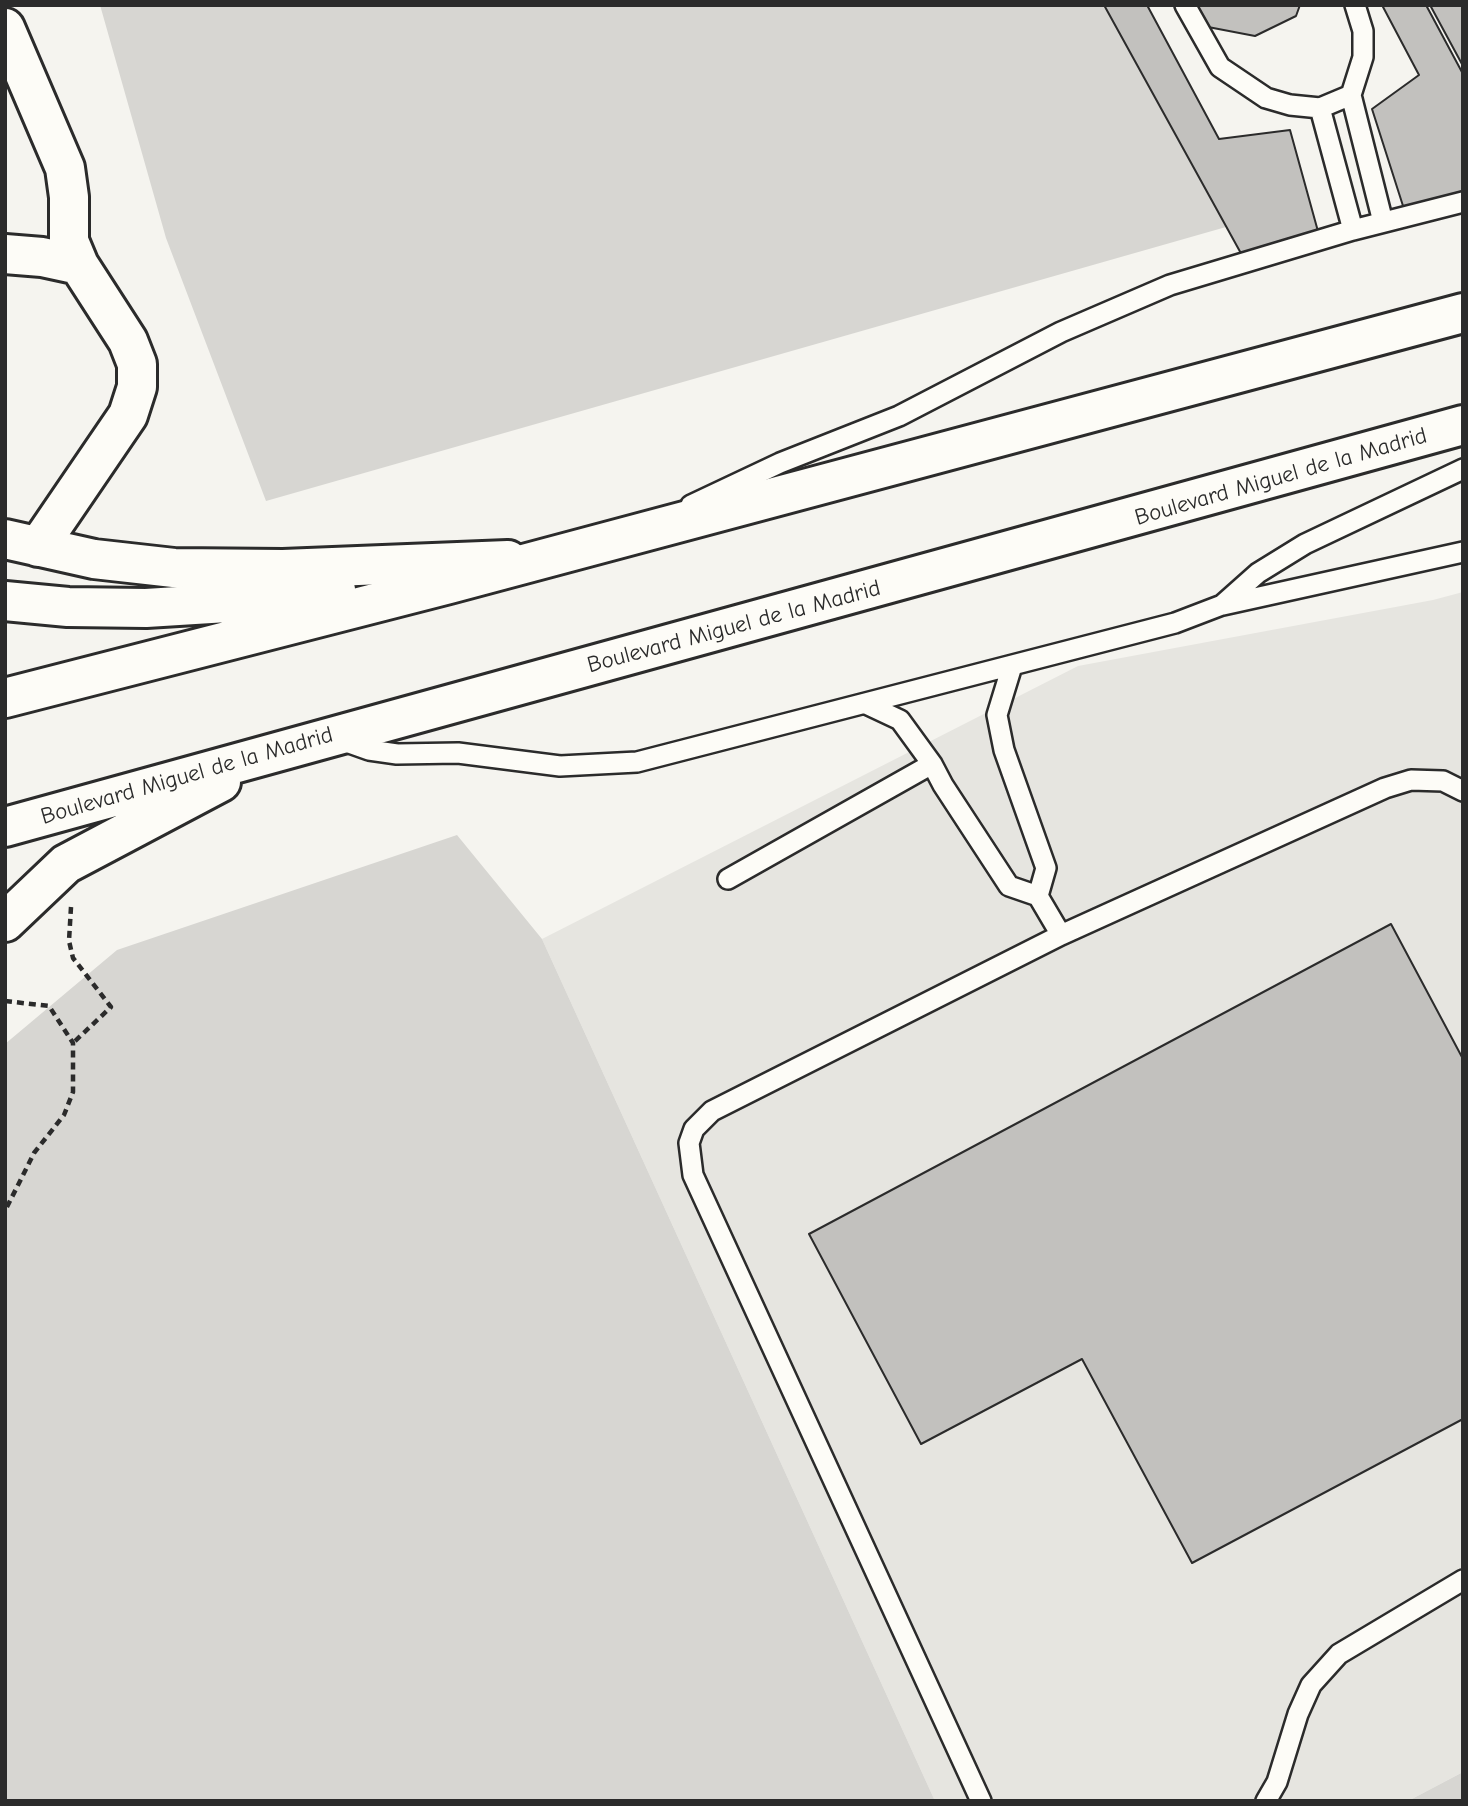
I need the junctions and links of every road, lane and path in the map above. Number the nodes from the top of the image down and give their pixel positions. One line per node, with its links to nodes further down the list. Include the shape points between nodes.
1 (1185, 5): 5 (lane, via 1220,67 1238,82 1266,98)
2 (1355, 5): 4 (lane, via 1363,31 1363,57)
3 (5, 28): 10 (main road, via 65,168 69,241)
4 (1351, 95): 5 (lane); 7 (lane)
5 (1321, 108): 8 (lane)
6 (1463, 202): 7 (lane)
7 (1383, 222): 8 (lane)
8 (1353, 230): 14 (lane, via 1223,268 1118,306 899,416 780,463)
9 (5, 254): 10 (main road)
10 (79, 265): 15 (main road, via 128,341 137,364 137,387 128,415)
11 (1463, 313): 14 (main road)
12 (1457, 430): 24 (main road, Boulevard Miguel de la Madrid)
13 (1463, 469): 20 (lane, via 1305,544 1258,573)
14 (634, 532): 17 (main road)
15 (22, 543): 17 (main road, via 104,561 174,568 283,569)
16 (1463, 552): 20 (lane)
17 (540, 559): 18 (main road)
18 (449, 584): 19 (main road, via 410,582 259,601 146,608); 22 (main road)
19 (5, 601)
20 (1222, 605): 21 (lane, via 1175,624)
21 (1012, 666): 23 (lane); 30 (lane, via 997,715 1004,751 1046,868)
22 (5, 698)
23 (866, 704): 24 (lane, via 637,762 599,765 560,766 458,753 397,754 369,750); 26 (lane, via 900,720)
24 (331, 735): 25 (main road, Boulevard Miguel de la Madrid)
25 (248, 760): 28 (main road, Boulevard Miguel de la Madrid); 31 (main road, via 210,789 66,864)
26 (932, 764): 29 (lane); 30 (lane, via 1009,886)
27 (1463, 791): 32 (lane, via 1443,781 1411,780 1385,788)
28 (5, 827)
29 (728, 879)
30 (1038, 896): 32 (lane)
31 (5, 922)
32 (1061, 935): 38 (lane, via 712,1111 694,1129 689,1143 693,1175)
33 (70, 951): 35 (path, via 111,1007)
34 (5, 1002): 35 (path, via 49,1006)
35 (73, 1043): 36 (path, via 73,1092 64,1115 34,1153)
36 (5, 1211)
37 (1463, 1580): 39 (lane, via 1339,1654 1311,1685 1278,1782)
38 (981, 1801)
39 (1266, 1801)

